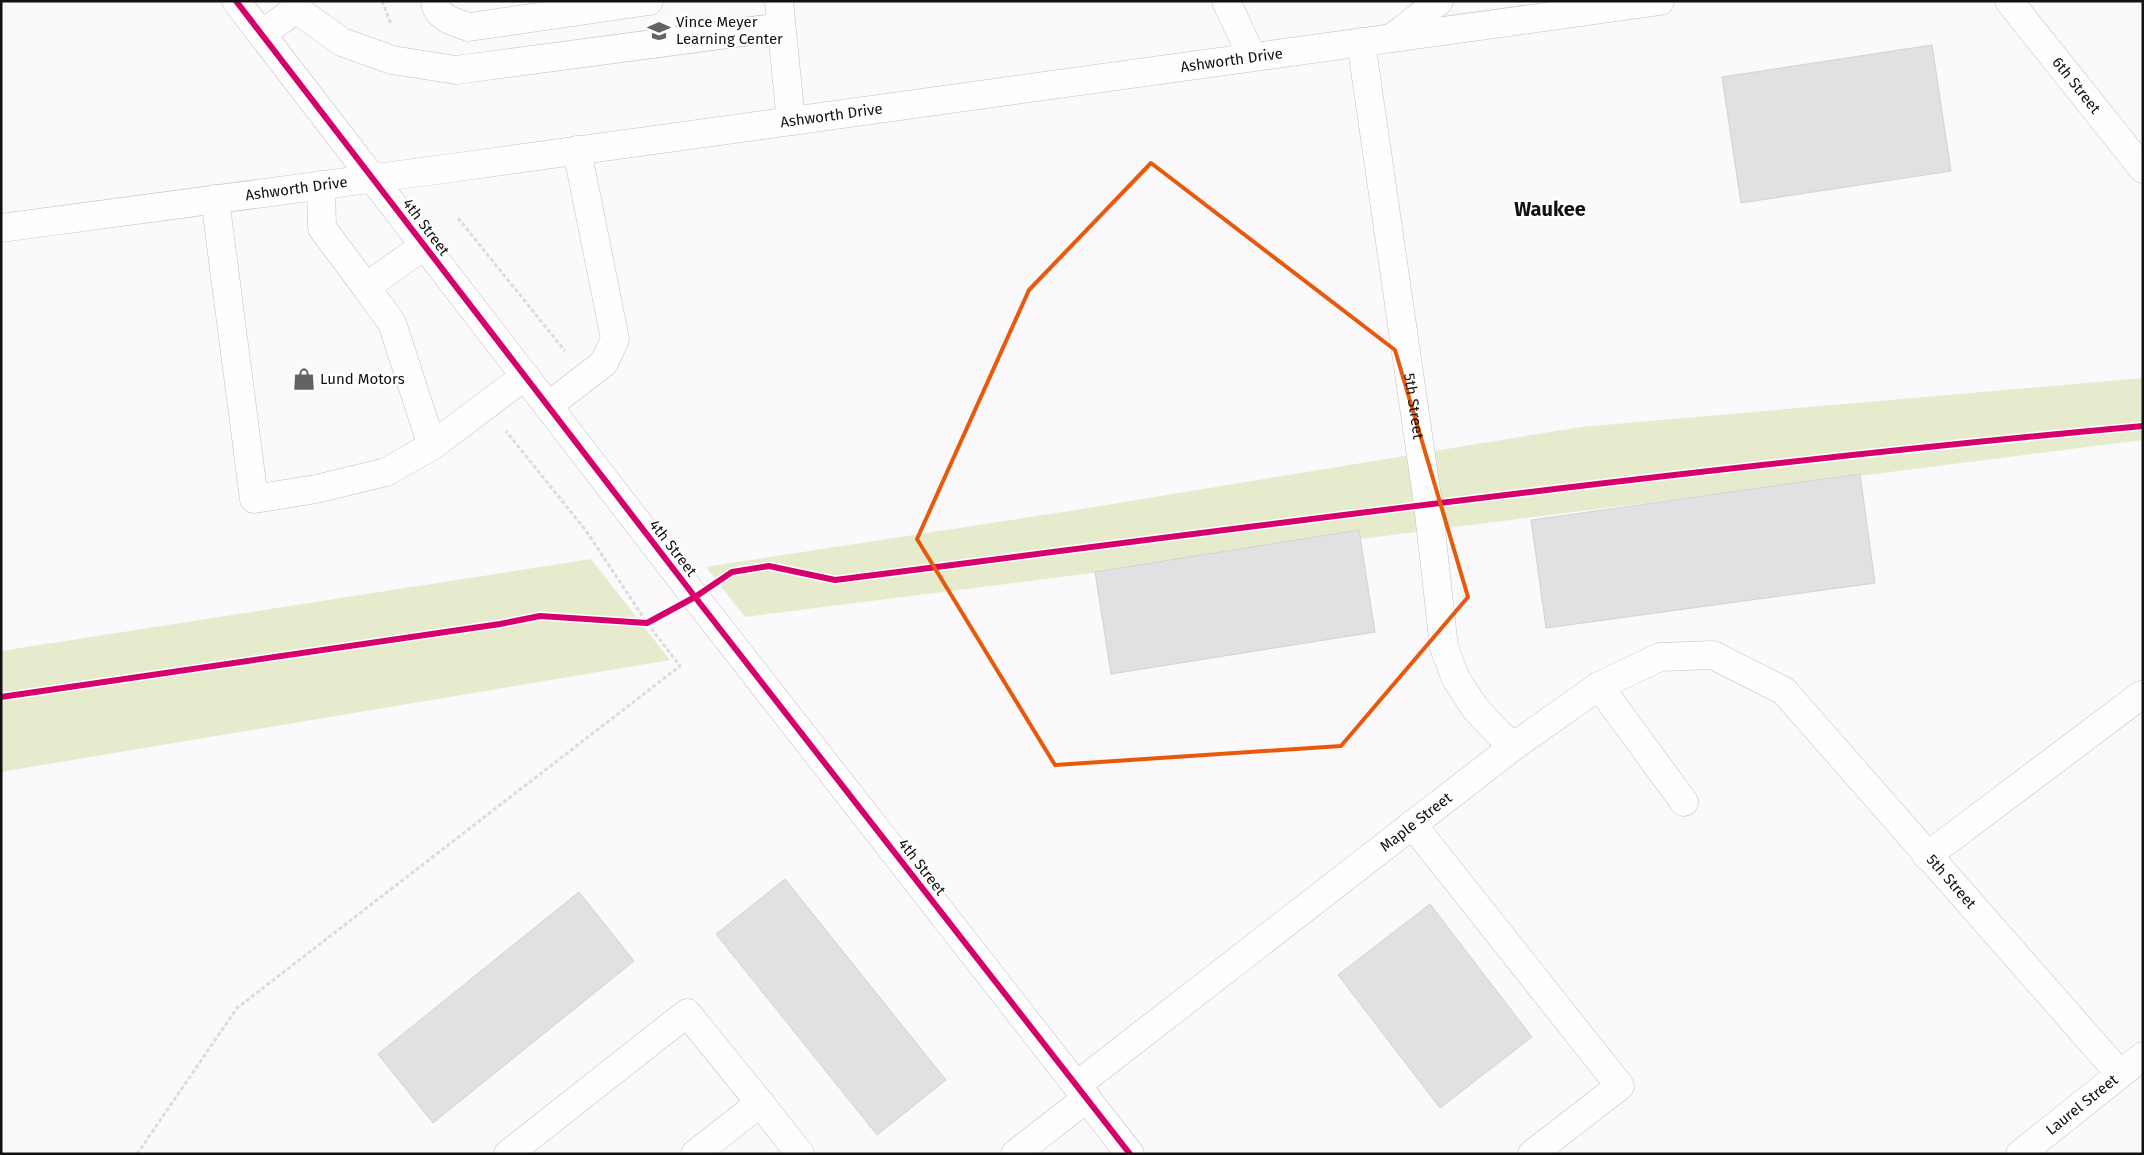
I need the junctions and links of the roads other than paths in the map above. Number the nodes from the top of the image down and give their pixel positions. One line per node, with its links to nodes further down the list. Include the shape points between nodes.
1 (236, 1): 9 (street, 4th Street)
2 (435, 1): 3 (street, via 435,6 448,21 469,27)
3 (649, 1)
4 (1226, 1): 12 (street)
5 (1440, 1): 10 (street)
6 (1660, 1): 10 (street, Ashworth Drive)
7 (2009, 1): 15 (street, 6th Street)
8 (780, 14): 9 (street, via 456,70 392,60 342,42 296,9); 13 (street)
9 (262, 34): 16 (street, 4th Street)
10 (1392, 38): 11 (street, Ashworth Drive)
11 (1361, 42): 12 (street, Ashworth Drive); 28 (street, 5th Street, via 1428,504 1444,647 1456,679 1475,708)
12 (1252, 57): 13 (street, Ashworth Drive)
13 (791, 120): 14 (street, Ashworth Drive)
14 (577, 150): 16 (street, Ashworth Drive); 23 (street, via 615,339 604,363)
15 (2143, 169)
16 (373, 178): 17 (street, Ashworth Drive); 20 (street, 4th Street)
17 (321, 185): 18 (street, Ashworth Drive); 21 (street, via 322,228)
18 (215, 199): 19 (street, Ashworth Drive); 24 (street, via 254,499 316,489 386,472)
19 (1, 228)
20 (425, 245): 21 (street); 22 (street, 4th Street)
21 (366, 287): 24 (street, via 392,323)
22 (525, 376): 23 (street, 4th Street); 24 (street)
23 (548, 406): 34 (street, 4th Street)
24 (432, 446)
25 (1599, 686): 26 (street, Maple Street, via 1660,657 1713,655); 28 (street, Maple Street); 29 (street)
26 (1784, 691): 31 (street, 5th Street)
27 (2141, 696): 31 (street)
28 (1514, 746): 30 (street, Maple Street)
29 (1684, 802)
30 (1412, 824): 34 (street, Maple Street); 41 (street, via 1620,1086)
31 (1927, 856): 33 (street, 5th Street)
32 (2143, 1056): 33 (street, Laurel Street)
33 (2120, 1074): 42 (street, Laurel Street)
34 (1082, 1092): 39 (street, Maple Street); 40 (street, 4th Street)
35 (760, 1103): 36 (street, via 687,1013); 37 (street); 38 (street)
36 (508, 1154)
37 (696, 1154)
38 (800, 1154)
39 (1015, 1154)
40 (1130, 1154)
41 (1532, 1154)
42 (2020, 1154)

